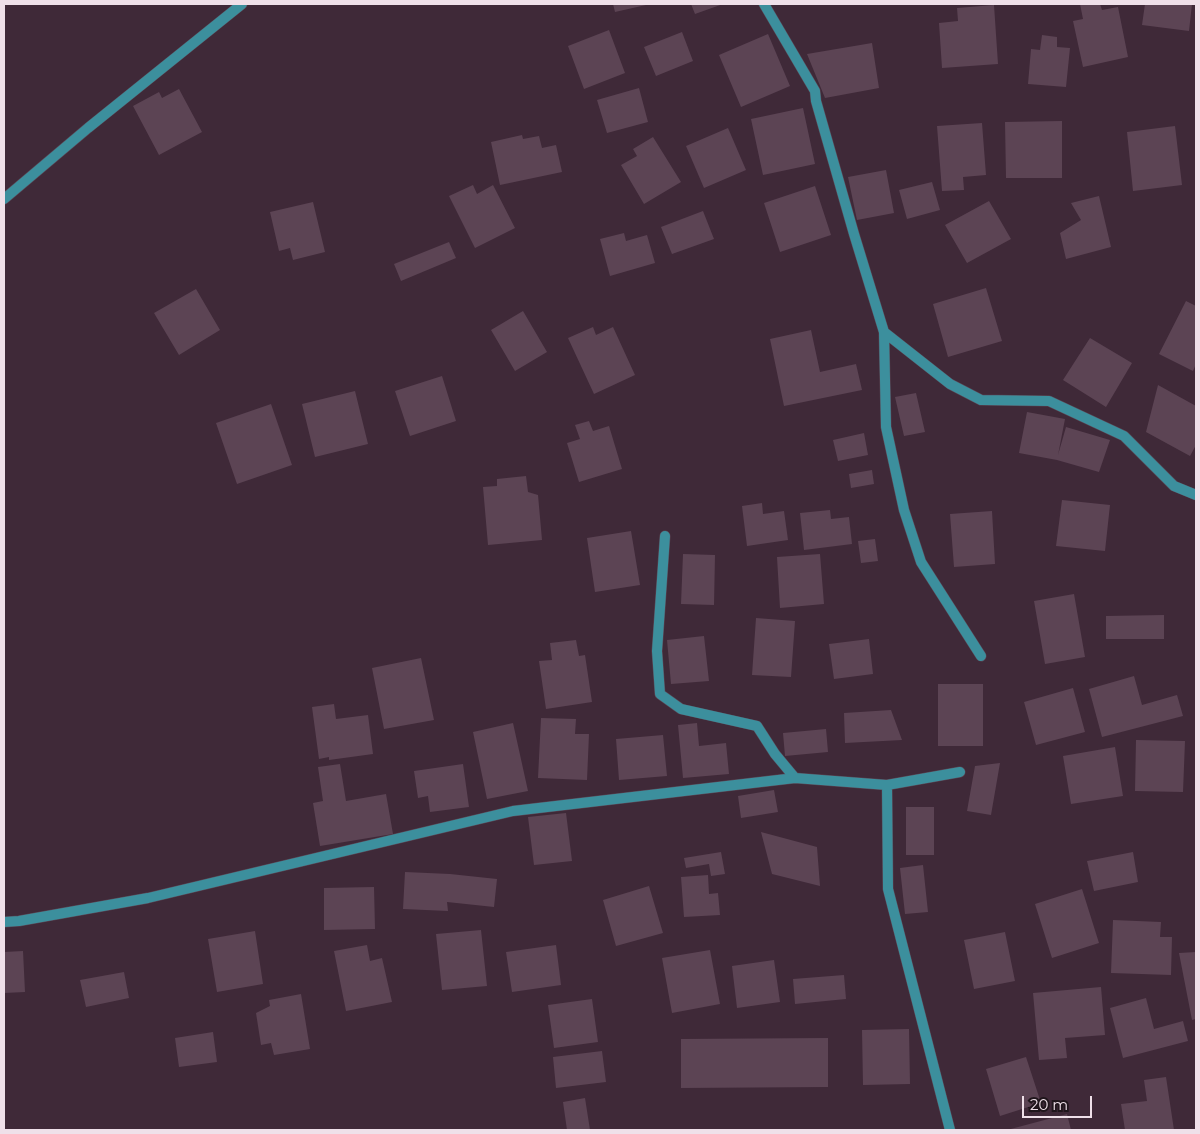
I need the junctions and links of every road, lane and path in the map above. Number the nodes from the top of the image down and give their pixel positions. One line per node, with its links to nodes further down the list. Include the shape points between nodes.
1 (242, 4): 3 (street)
2 (764, 4): 4 (street, via 815,91)
3 (4, 199)
4 (884, 332): 5 (street, via 950,384 981,400 1049,401 1124,436 1174,486); 7 (street, via 886,427 904,510 921,562)
5 (1196, 495)
6 (665, 536): 9 (street, via 657,651 660,694 682,709 757,726)
7 (981, 656)
8 (960, 772): 10 (street)
9 (795, 778): 10 (street); 11 (street, via 513,811 148,898)
10 (887, 785): 12 (street, via 888,889)
11 (4, 922)
12 (950, 1130)

